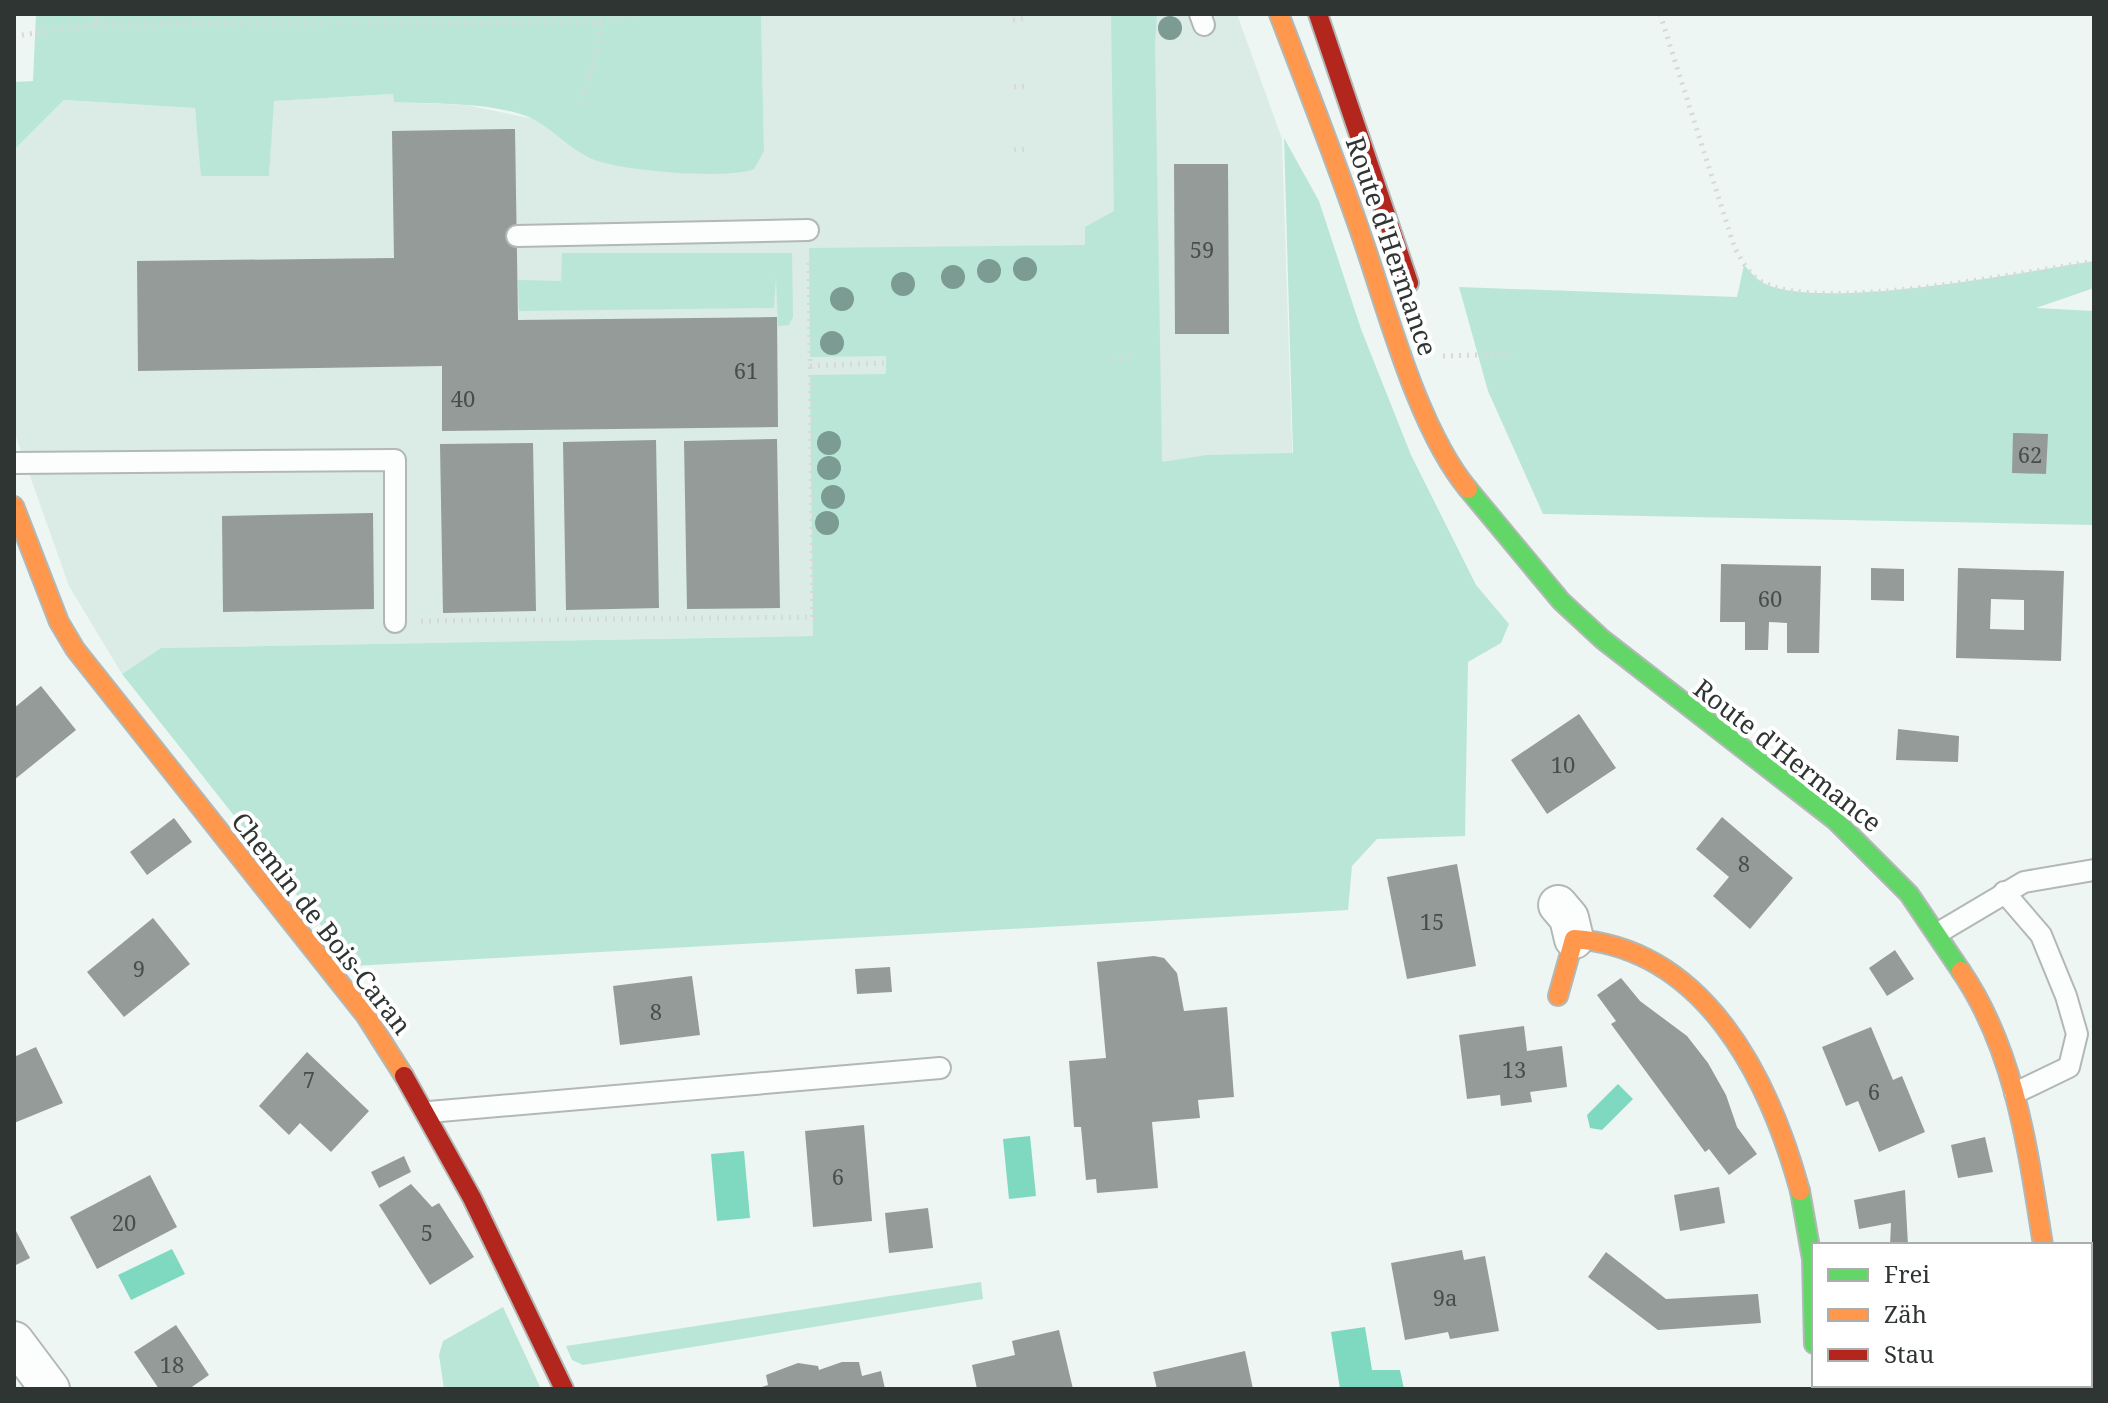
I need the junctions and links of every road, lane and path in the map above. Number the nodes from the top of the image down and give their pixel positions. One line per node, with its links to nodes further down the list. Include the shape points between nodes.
1 (99, 14): 10 (path)
2 (592, 14): 9 (path)
3 (645, 14): 9 (path)
4 (1279, 14): 29 (main road, Route d'Hermance, via 1426,416 1454,472)
5 (1318, 14): 21 (main road, Route d'Hermance)
6 (1660, 14): 19 (path, via 1734,246 1762,282 1797,292 1860,292)
7 (1026, 18): 8 (path)
8 (1013, 20)
9 (597, 22): 10 (path); 14 (path, via 599,41)
10 (95, 25): 11 (path)
11 (14, 36)
12 (1026, 86): 13 (path)
13 (1014, 87)
14 (581, 103)
15 (1027, 149): 16 (path)
16 (1014, 150)
17 (808, 230): 18 (lane); 25 (path)
18 (517, 236)
19 (2094, 261)
20 (1516, 354): 21 (path)
21 (1434, 357)
22 (1131, 358): 23 (path)
23 (1111, 359)
24 (886, 363): 25 (path)
25 (810, 366): 30 (path, via 813,617)
26 (14, 463): 30 (lane, via 395,460)
27 (1482, 474): 29 (main road, Route d'Hermance)
28 (14, 506): 39 (main road, Chemin de Bois-Caran, via 59,622 75,649 366,1016)
29 (1500, 525): 34 (main road, Route d'Hermance, via 1561,601 1602,639 1835,820 1909,894)
30 (395, 622)
31 (2094, 870): 32 (lane, via 2024,882)
32 (2004, 892): 34 (lane); 38 (lane, via 2041,935 2077,1034 2069,1067)
33 (1558, 905): 35 (street, via 1569,918)
34 (1938, 933): 38 (main road, Route d'Hermance, via 1972,987)
35 (1574, 939): 36 (main road); 41 (main road, via 1617,944 1663,968 1701,999 1744,1054 1783,1134 1801,1195)
36 (1558, 996)
37 (940, 1068): 39 (lane)
38 (2015, 1093): 40 (main road, Route d'Hermance)
39 (429, 1112): 44 (main road, Chemin de Bois-Caran)
40 (2043, 1243)
41 (1812, 1280)
42 (14, 1341): 43 (street)
43 (50, 1389)
44 (564, 1389)

